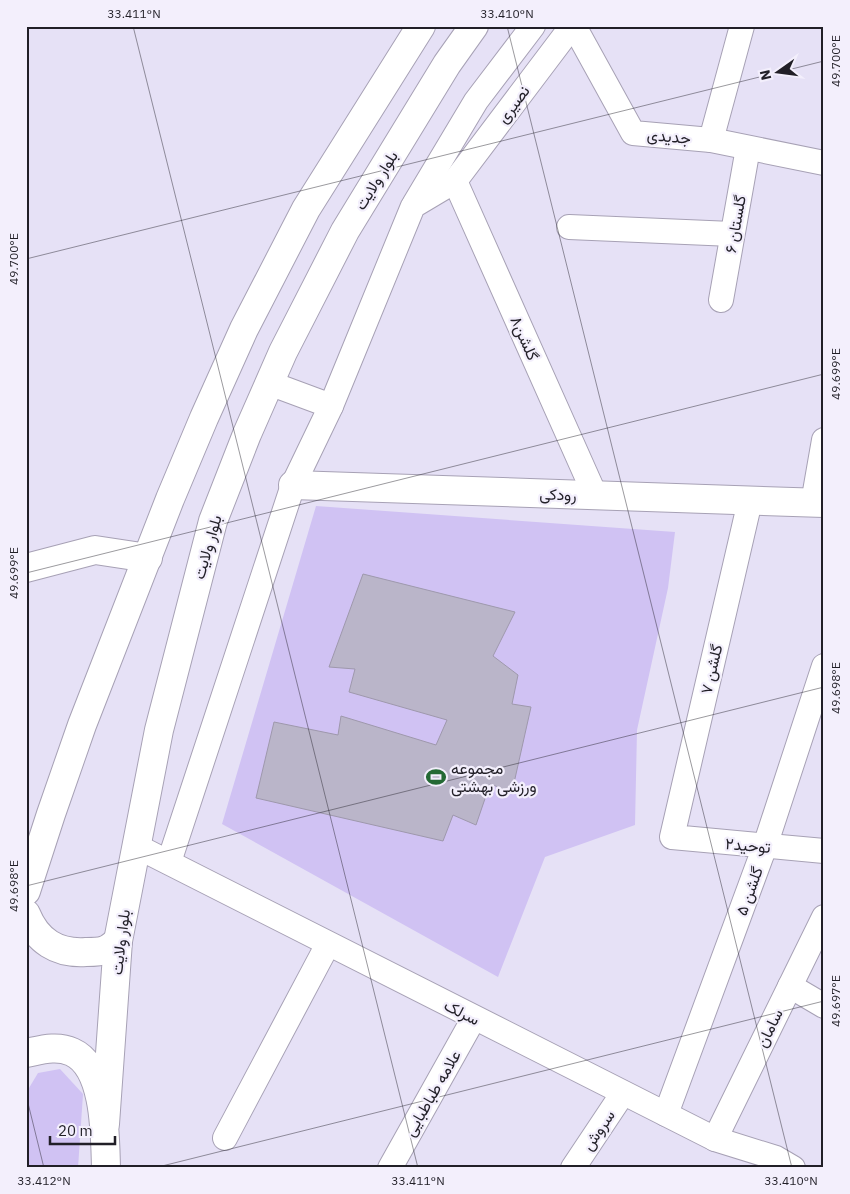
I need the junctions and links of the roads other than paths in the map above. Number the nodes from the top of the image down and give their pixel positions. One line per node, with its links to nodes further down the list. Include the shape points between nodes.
1 (421, 26): 21 (main road, via 311,200 244,329 170,499)
2 (474, 26): 14 (main road, بلوار ولایت, via 447,64 345,231)
3 (533, 26): 10 (street, via 476,101)
4 (573, 26): 6 (street, جدیدی, via 633,132); 9 (street, نصیری)
5 (742, 26): 6 (street)
6 (712, 140): 7 (street, جدیدی)
7 (748, 148): 8 (street, جدیدی); 12 (street, گلستان ۶)
8 (824, 164)
9 (455, 182): 10 (street); 18 (street, گلشن۸)
10 (413, 206): 15 (street)
11 (569, 227): 12 (street)
12 (732, 234): 13 (street, گلستان ۶)
13 (721, 300)
14 (269, 383): 15 (street); 25 (main road, بلوار ولایت, via 213,521 160,730)
15 (331, 406): 17 (street)
16 (824, 440): 20 (street)
17 (293, 485): 18 (main road, رودکی); 28 (street)
18 (594, 495): 19 (main road, رودکی)
19 (750, 501): 20 (main road, رودکی); 24 (street, گلشن ۷)
20 (818, 503)
21 (148, 558): 22 (main road, via 95,550); 29 (main road, via 82,725)
22 (26, 568)
23 (824, 666): 26 (street, گلشن ۵)
24 (672, 837): 26 (street, توحید۲)
25 (136, 846): 28 (street, سرلک); 32 (main road, بلوار ولایت)
26 (765, 846): 27 (street, توحید۲); 39 (street, گلشن ۵)
27 (824, 850)
28 (169, 862): 33 (street, سرلک)
29 (26, 891)
30 (26, 914): 32 (main road, via 44,941 58,950 76,953 106,950)
31 (824, 916): 34 (street, سامان)
32 (118, 941): 40 (main road, بلوار ولایت)
33 (328, 944): 36 (street, سرلک); 41 (street)
34 (790, 986): 35 (street); 42 (street, سامان)
35 (824, 1006)
36 (474, 1018): 38 (street, سرلک); 45 (street, علامه طباطبایی)
37 (26, 1053): 40 (main road, via 52,1048 72,1052 89,1066 98,1089)
38 (623, 1093): 39 (street, سرلک); 46 (street, سروش)
39 (666, 1114): 42 (street, سرلک)
40 (105, 1124): 44 (main road)
41 (224, 1138)
42 (715, 1139): 43 (street, سرلک)
43 (780, 1164)
44 (106, 1168)
45 (390, 1168)
46 (573, 1168)

